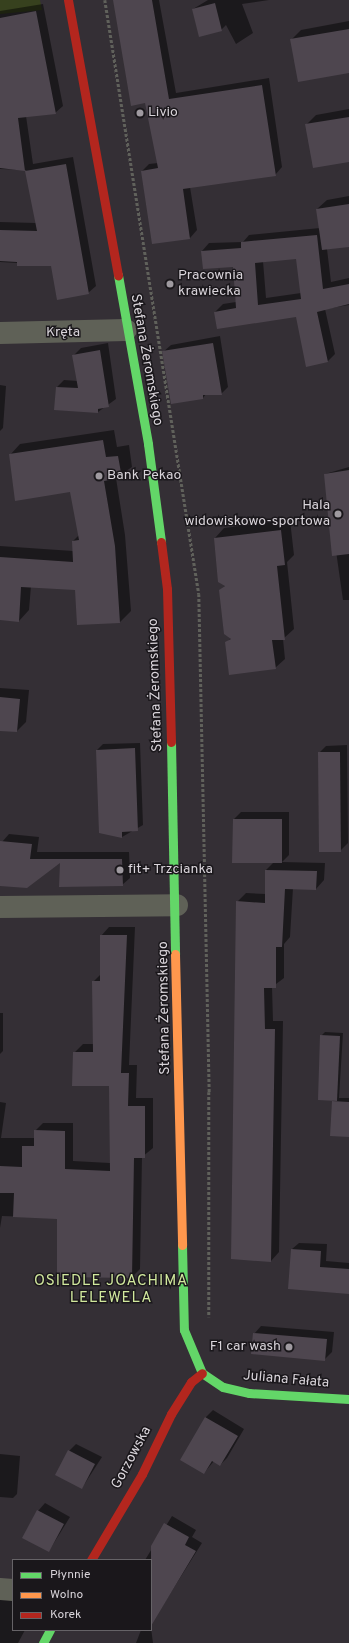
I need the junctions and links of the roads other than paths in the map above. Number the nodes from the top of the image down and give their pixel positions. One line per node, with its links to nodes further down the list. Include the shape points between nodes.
1 (68, 0): 2 (main road, Stefana Żeromskiego)
2 (126, 330): 3 (street, Kręta); 4 (main road, Stefana Żeromskiego, via 148,444 167,589)
3 (0, 333)
4 (177, 905): 5 (street); 6 (main road, Stefana Żeromskiego, via 183,1303 186,1337)
5 (0, 907)
6 (202, 1373): 7 (main road, Juliana Fałata, via 223,1387 249,1393); 8 (main road, Gorzowska, via 191,1382 172,1414 142,1474)
7 (349, 1399)
8 (92, 1559)
9 (0, 1589): 10 (street)
10 (12, 1590)
11 (49, 1631): 12 (main road)
12 (42, 1643)

